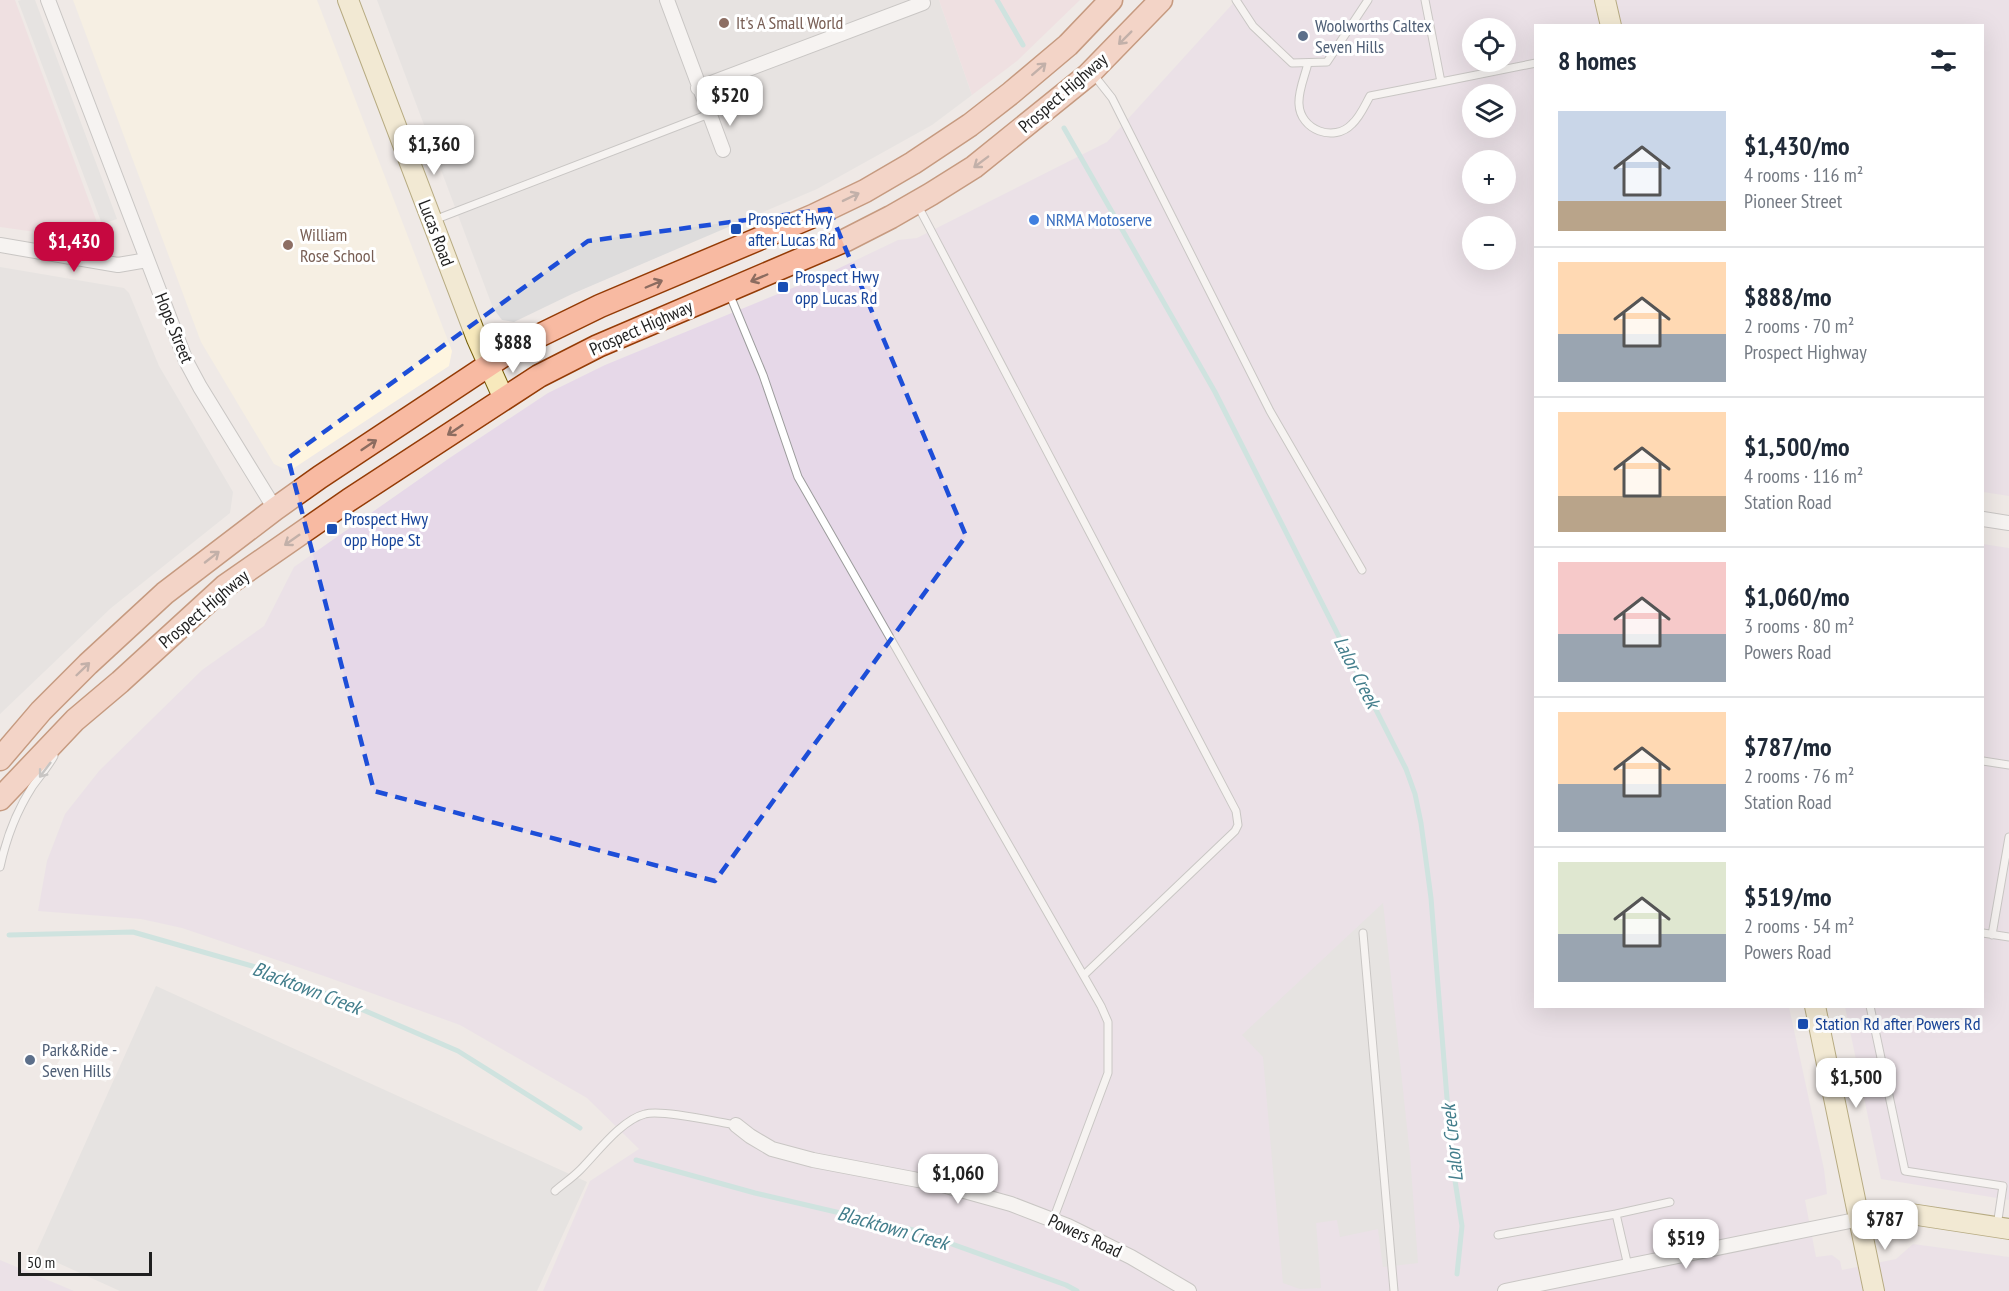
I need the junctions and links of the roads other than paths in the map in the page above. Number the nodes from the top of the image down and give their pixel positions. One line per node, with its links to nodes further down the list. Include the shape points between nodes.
1 (48, 0): 22 (street, Hope Street)
2 (348, 0): 20 (street, Lucas Road)
3 (667, 0): 16 (street)
4 (1111, 0): 24 (main road, Prospect Highway, one-way to 4, via 600,306 813,216 913,163 1011,93 1068,45)
5 (1161, 0): 14 (main road, Prospect Highway, one-way to 14)
6 (1236, 0): 12 (lane, via 1253,26 1292,63)
7 (1368, 0): 12 (lane, via 1327,62)
8 (1425, 0): 15 (lane)
9 (1605, 0): 11 (street)
10 (923, 3): 16 (street)
11 (1611, 24)
12 (1308, 63): 15 (lane, via 1299,109 1307,124 1329,134 1352,124 1370,96)
13 (1534, 63): 15 (lane)
14 (1091, 72): 19 (main road, Prospect Highway, one-way to 19, via 974,167); 29 (lane, via 1112,98 1270,411)
15 (1441, 82)
16 (698, 88): 17 (street)
17 (709, 114): 18 (street); 20 (lane)
18 (723, 150)
19 (916, 203): 23 (main road, Prospect Highway, one-way to 23, via 846,240); 43 (lane, via 1238,818 1235,831)
20 (431, 221): 24 (street, Lucas Road)
21 (0, 245): 22 (street, via 118,265)
22 (147, 260): 26 (street, Hope Street, via 186,361)
23 (728, 290): 25 (main road, Prospect Highway, via 598,346); 43 (lane, via 798,477)
24 (488, 365): 25 (street, Lucas Road); 26 (main road, Prospect Highway, one-way to 24)
25 (503, 397): 31 (main road, Prospect Highway, one-way to 31, via 225,586)
26 (275, 509): 30 (main road, Prospect Highway, one-way to 26, via 165,593)
27 (1984, 519): 28 (street)
28 (2009, 523)
29 (1362, 570)
30 (41, 711): 32 (street); 33 (main road, Prospect Highway)
31 (75, 720): 36 (main road, Prospect Highway); 38 (lane, one-way to 38, via 17,814)
32 (0, 746)
33 (0, 759)
34 (1984, 761): 35 (lane)
35 (2009, 765)
36 (0, 799)
37 (2009, 837): 41 (lane)
38 (0, 867)
39 (1363, 933): 56 (lane)
40 (1984, 933): 41 (lane)
41 (1992, 935): 42 (lane)
42 (2009, 937)
43 (1084, 975): 51 (lane, via 1108,1022 1108,1073)
44 (1815, 1008): 50 (street)
45 (1870, 1008): 52 (lane, via 1905,1172 2003,1186)
46 (736, 1125): 47 (lane, via 646,1113 633,1119); 51 (street, Powers Road, via 772,1149 939,1184)
47 (555, 1191)
48 (1670, 1202): 49 (lane)
49 (1616, 1214): 53 (lane); 54 (lane)
50 (1860, 1219): 52 (street, via 1896,1213); 54 (street); 58 (street)
51 (1053, 1220): 55 (street, Powers Road, via 1131,1257)
52 (2003, 1228)
53 (1498, 1235)
54 (1628, 1266): 57 (street)
55 (1189, 1291)
56 (1394, 1291)
57 (1506, 1291)
58 (1874, 1291)

